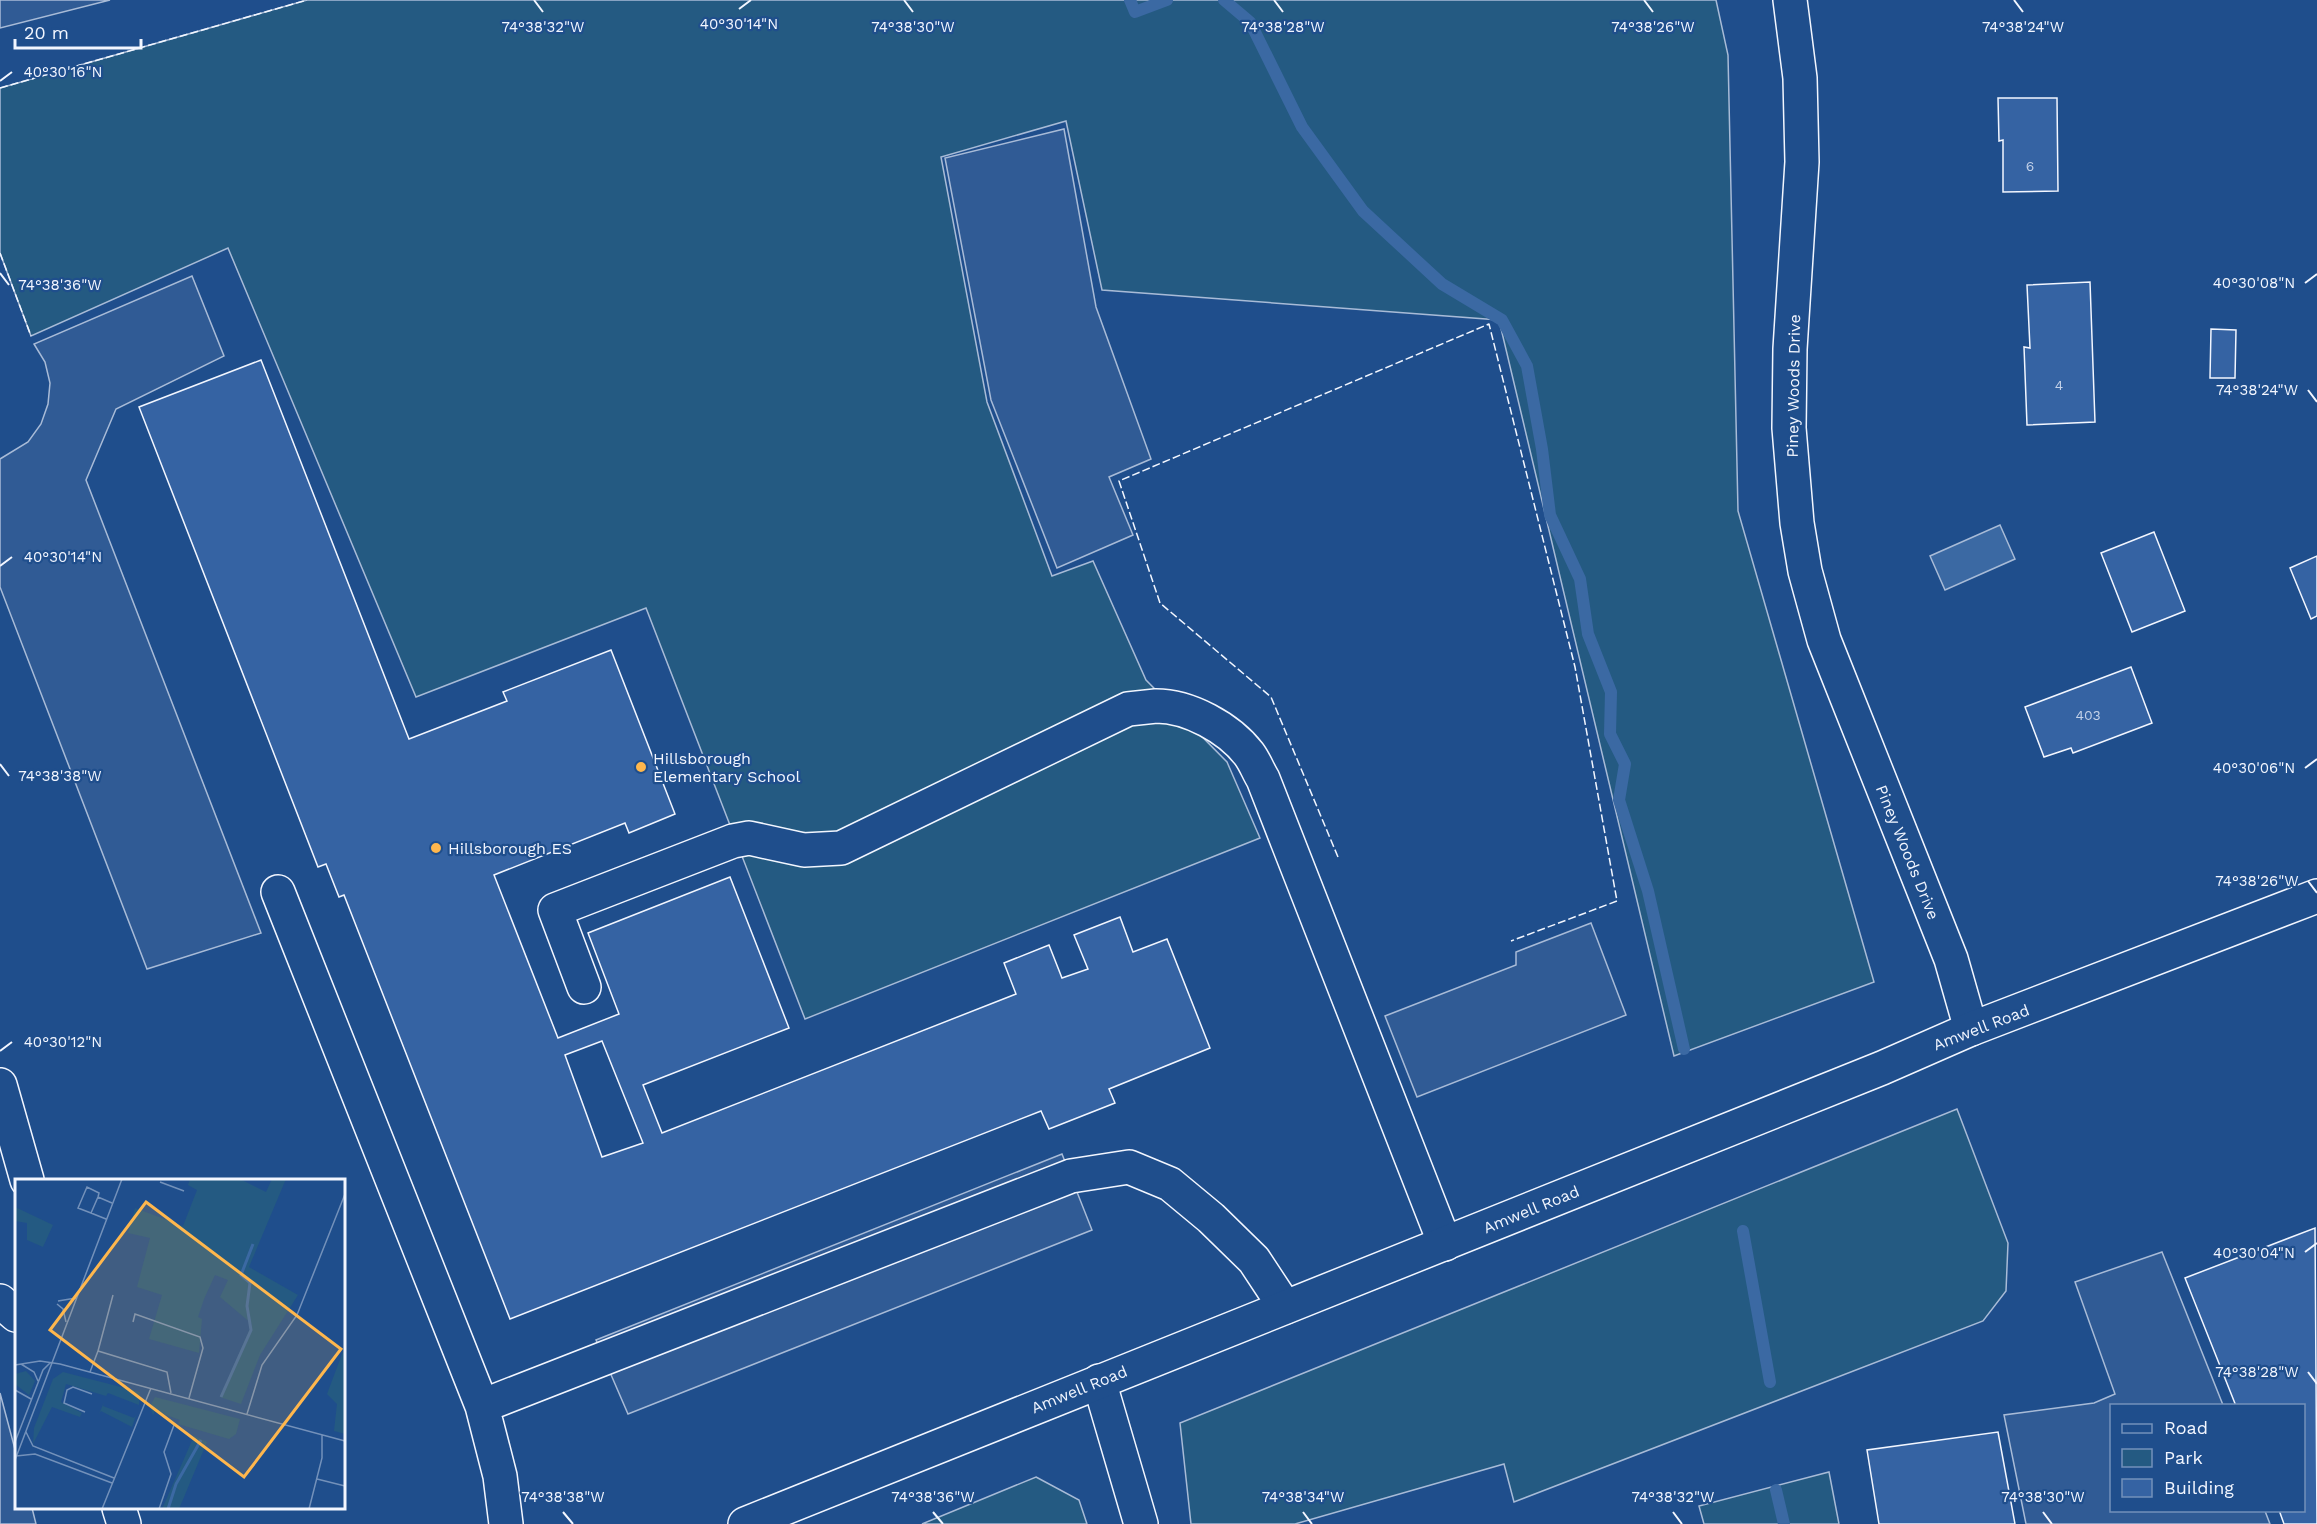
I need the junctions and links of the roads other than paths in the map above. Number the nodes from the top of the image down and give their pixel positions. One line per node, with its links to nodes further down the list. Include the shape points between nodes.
1 (1790, 0): 5 (main road, Piney Woods Drive, via 1800,78 1802,162 1789,428 1798,533 1824,640 1951,959)
2 (278, 892): 14 (main road)
3 (2317, 896): 5 (main road, Amwell Road)
4 (584, 987): 9 (main road, via 555,910 733,841 749,838 804,850 841,848 1128,710 1158,706 1181,711 1226,732 1249,754 1263,779)
5 (1971, 1029): 9 (main road, Amwell Road)
6 (0, 1085): 7 (main road)
7 (6, 1137): 8 (main road)
8 (27, 1179)
9 (1445, 1244): 11 (main road, Amwell Road)
10 (0, 1301): 12 (main road)
11 (1285, 1307): 13 (main road, Amwell Road); 14 (main road, via 1254,1260 1211,1218 1170,1184 1130,1167 1071,1176)
12 (15, 1314)
13 (1099, 1381): 18 (main road, Amwell Road); 19 (main road)
14 (482, 1406): 17 (main road, via 500,1476)
15 (119, 1509): 16 (main road)
16 (124, 1524)
17 (506, 1524)
18 (746, 1524)
19 (1141, 1524)

